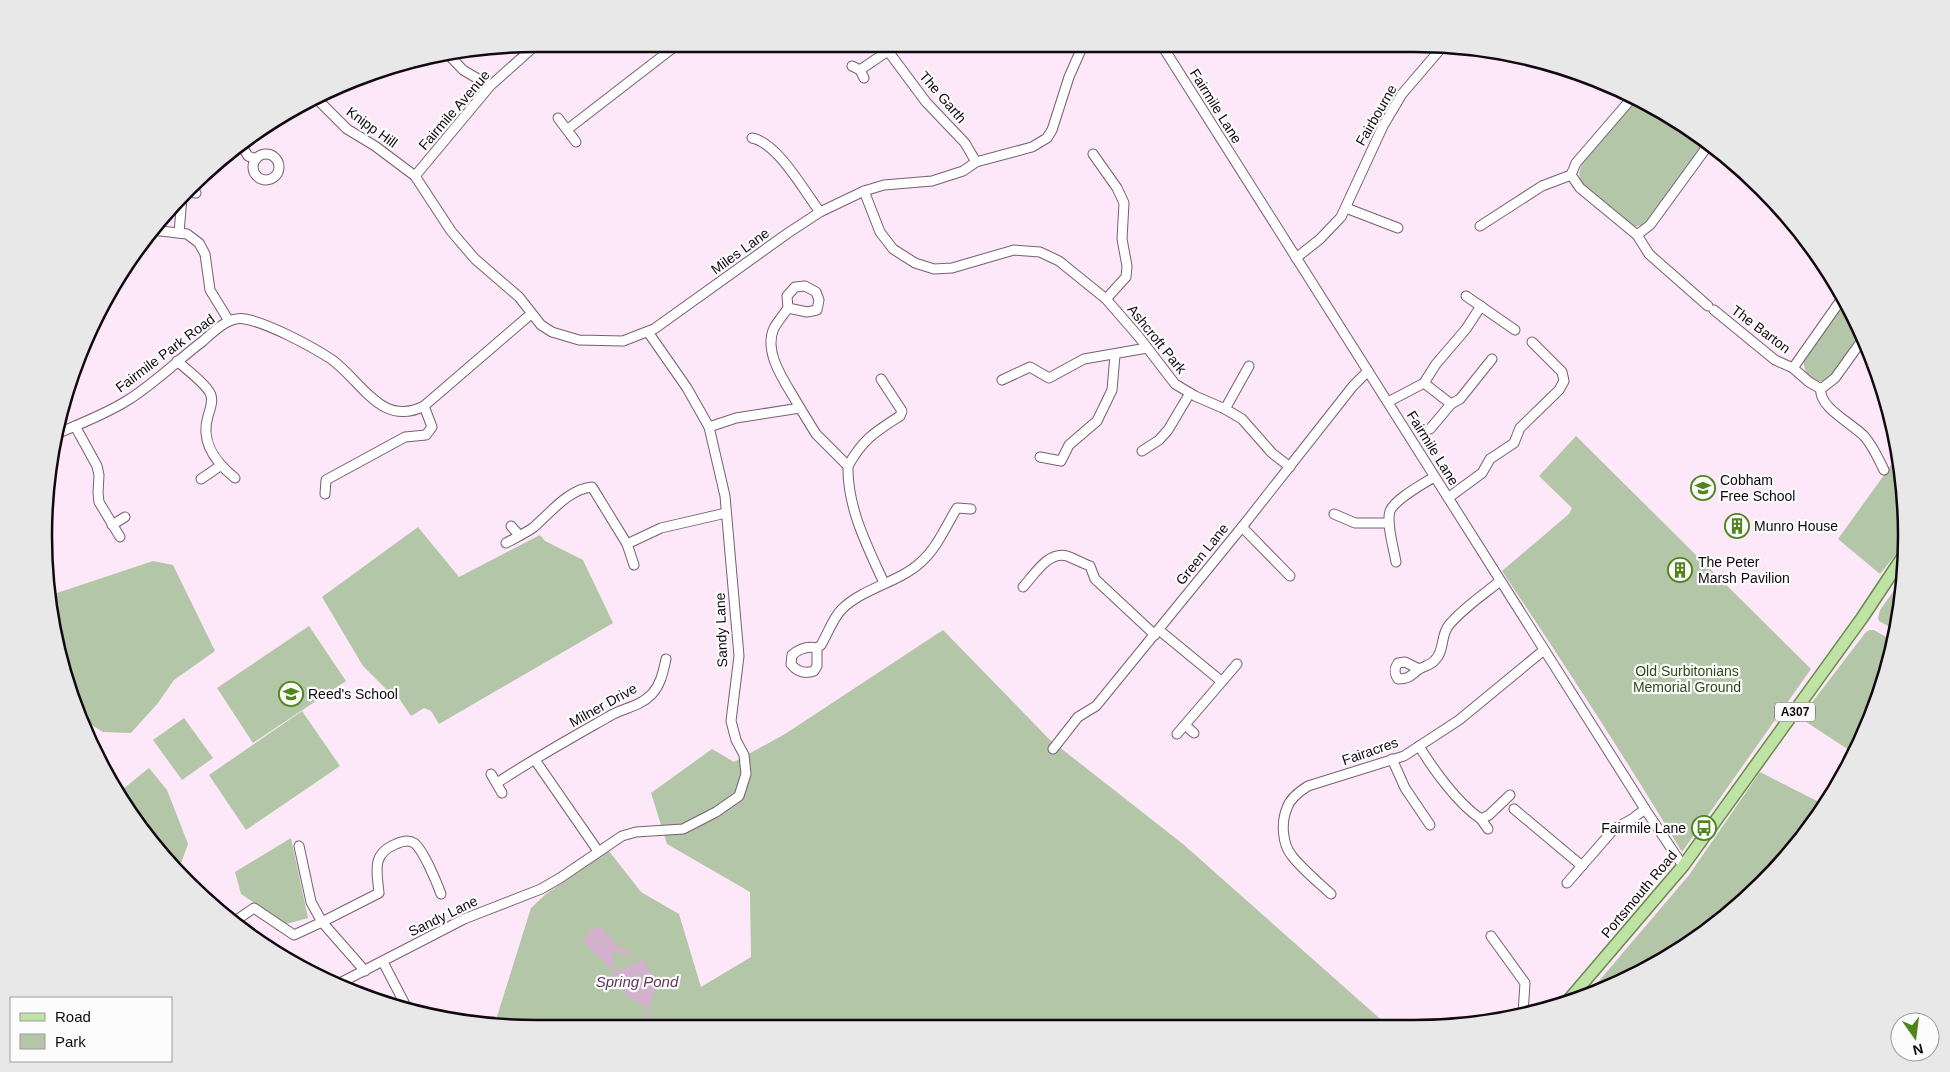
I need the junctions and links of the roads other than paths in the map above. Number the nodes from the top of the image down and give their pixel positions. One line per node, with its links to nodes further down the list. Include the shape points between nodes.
1 (668, 52): 14 (street)
2 (886, 52): 9 (street)
3 (889, 52): 21 (street, The Garth, via 926,102 965,144)
4 (1080, 52): 21 (street, Miles Lane, via 1047,138 1032,147)
5 (1166, 52): 33 (street, Fairmile Lane)
6 (526, 53): 10 (street, Fairmile Avenue)
7 (1437, 53): 26 (street, Fairbourne, via 1402,94 1383,126)
8 (454, 60): 10 (street, via 463,70)
9 (858, 71)
10 (490, 86): 23 (street, Fairmile Avenue)
11 (1628, 102): 22 (street, via 1588,148)
12 (321, 103): 23 (street, Knipp Hill, via 348,129)
13 (558, 118): 14 (street)
14 (568, 129): 16 (street)
15 (752, 138): 27 (street, via 761,140 785,161)
16 (576, 142)
17 (244, 150): 20 (street)
18 (1705, 150): 32 (street, via 1650,225)
19 (1093, 154): 35 (street, via 1124,203 1122,239 1126,277)
20 (256, 159)
21 (976, 162): 24 (street, Miles Lane, via 963,171 932,181 884,185)
22 (1570, 175): 28 (street, via 1542,186); 32 (street, The Barton, via 1580,188)
23 (415, 176): 39 (street, Miles Lane, via 457,238 519,298)
24 (864, 191): 27 (street, Miles Lane); 35 (street, Ashcroft Park, via 880,232 893,249 915,264 934,269 952,268 1014,250 1040,252 1059,261)
25 (181, 208): 31 (street)
26 (1346, 208): 29 (street); 33 (street, Fairbourne, via 1320,239)
27 (820, 212): 42 (street, Miles Lane)
28 (1480, 226)
29 (1398, 228)
30 (161, 231): 31 (street)
31 (179, 233): 40 (street, via 187,234 202,248 210,290)
32 (1637, 235): 50 (street, The Barton, via 1649,254 1711,308 1775,360)
33 (1296, 258): 51 (street, Fairmile Lane)
34 (1466, 296): 37 (street)
35 (1106, 299): 45 (street, Ashcroft Park)
36 (1838, 303): 50 (street, The Barton)
37 (1481, 306): 41 (street); 54 (street)
38 (788, 308): 60 (street, via 774,328 770,344 774,359)
39 (531, 314): 42 (street, Miles Lane, via 552,332 579,340 623,341); 59 (street, Fairmile Park Road)
40 (230, 321): 48 (street, Fairmile Park Road); 59 (street, Fairmile Park Road, via 247,319 306,344 333,360 388,410 412,412)
41 (1515, 330)
42 (648, 332): 63 (street, Sandy Lane, via 687,388)
43 (1532, 342): 76 (street, via 1562,372 1564,381 1559,390 1520,428 1514,443 1490,459 1482,472)
44 (1858, 345): 55 (street, via 1835,378)
45 (1147, 348): 46 (street); 56 (street, Ashcroft Park, via 1175,384)
46 (1115, 355): 53 (street, via 1084,359 1049,378 1030,367); 67 (street, via 1112,390 1096,421 1069,445 1062,461)
47 (1492, 359): 58 (street, via 1460,399)
48 (178, 361): 62 (street, Fairmile Park Road, via 127,401); 68 (street, via 211,395 205,424 206,438 212,456)
49 (1249, 366): 61 (street)
50 (1793, 368): 55 (street, The Barton)
51 (1368, 371): 57 (street, Fairmile Lane); 70 (street, Green Lane)
52 (881, 379): 69 (street, via 902,411 900,416 867,438)
53 (1002, 380)
54 (1424, 383): 57 (street); 58 (street)
55 (1821, 390): 71 (street, The Barton, via 1827,405 1864,436)
56 (1190, 393): 61 (street, Ashcroft Park); 66 (street, via 1168,430)
57 (1388, 402): 72 (street, Fairmile Lane)
58 (1450, 404): 64 (street)
59 (424, 406): 75 (street, via 432,427 426,436 405,437 326,480)
60 (800, 408): 63 (street, via 736,418); 69 (street, via 816,434)
61 (1225, 409): 70 (street, Ashcroft Park, via 1242,419 1272,453)
62 (75, 426): 65 (street, Fairmile Park Road); 82 (street, via 97,466 98,497)
63 (709, 428): 78 (street, Sandy Lane)
64 (1430, 429)
65 (65, 430)
66 (1142, 451)
67 (1040, 457)
68 (220, 466): 73 (street); 74 (street)
69 (848, 466): 94 (street, via 853,508)
70 (1290, 467): 84 (street, Green Lane)
71 (1884, 470)
72 (1434, 476): 76 (street, Fairmile Lane); 81 (street, via 1395,504)
73 (235, 478)
74 (201, 480)
75 (325, 494)
76 (1448, 498): 93 (street, Fairmile Lane)
77 (971, 509): 94 (street, via 957,508 926,558 910,571)
78 (726, 513): 88 (street, via 660,528); 120 (street, Sandy Lane, via 738,656 731,721 744,755 746,774 739,796 683,829 636,832 622,836)
79 (1334, 514): 81 (street, via 1355,523)
80 (125, 517): 82 (street)
81 (1389, 523): 89 (street)
82 (112, 525): 86 (street)
83 (511, 526): 85 (street)
84 (1242, 527): 92 (street); 96 (street, Green Lane)
85 (519, 535): 87 (street); 88 (street, via 532,528 556,506 584,488 592,487)
86 (120, 537)
87 (506, 543)
88 (627, 544): 90 (street)
89 (1396, 562)
90 (634, 565)
91 (1896, 567): 122 (main road, Portsmouth Road / A307)
92 (1290, 576)
93 (1500, 581): 98 (street, Fairmile Lane); 101 (street, via 1448,626 1441,652 1434,661)
94 (884, 583): 97 (street, via 842,609)
95 (1023, 587): 96 (street, via 1049,560 1067,556 1090,566 1095,579)
96 (1157, 632): 102 (street); 107 (street, Green Lane, via 1096,706 1078,717)
97 (817, 648)
98 (1544, 650): 106 (street, Fairacres, via 1459,720); 115 (street, Fairmile Lane)
99 (666, 659): 109 (street, Milner Drive, via 662,678 641,703 611,715)
100 (1237, 664): 102 (street)
101 (1418, 670)
102 (1221, 681): 103 (street)
103 (1185, 725): 104 (street); 105 (street)
104 (1194, 733)
105 (1177, 734)
106 (1419, 746): 108 (street, Fairacres, via 1404,756); 116 (street, via 1428,762 1469,811)
107 (1053, 748)
108 (1392, 759): 117 (street, via 1405,788); 125 (street, Fairacres, via 1308,786 1287,806 1284,840 1291,855)
109 (535, 760): 111 (street, Milner Drive); 120 (street)
110 (491, 774): 111 (street)
111 (497, 783): 112 (street)
112 (502, 794)
113 (1510, 796): 116 (street)
114 (1514, 809): 121 (street)
115 (1644, 809): 121 (street, via 1614,829); 122 (street, Fairmile Lane)
116 (1480, 819): 118 (street)
117 (1430, 826)
118 (1488, 830)
119 (299, 846): 127 (street, via 311,902)
120 (598, 851): 129 (street, Sandy Lane, via 541,889 464,919)
121 (1582, 866): 123 (street)
122 (1683, 866): 132 (main road, Portsmouth Road / A307)
123 (1568, 883)
124 (442, 894): 127 (street, via 416,843 402,841 380,854 377,870 379,894)
125 (1331, 894)
126 (239, 918): 127 (street, via 254,908 294,935)
127 (322, 922): 130 (street)
128 (1491, 936): 134 (street, via 1525,983)
129 (383, 962): 130 (street, Sandy Lane); 133 (street)
130 (365, 971): 131 (street, Sandy Lane)
131 (345, 980)
132 (1577, 991)
133 (403, 1001)
134 (1523, 1007)

